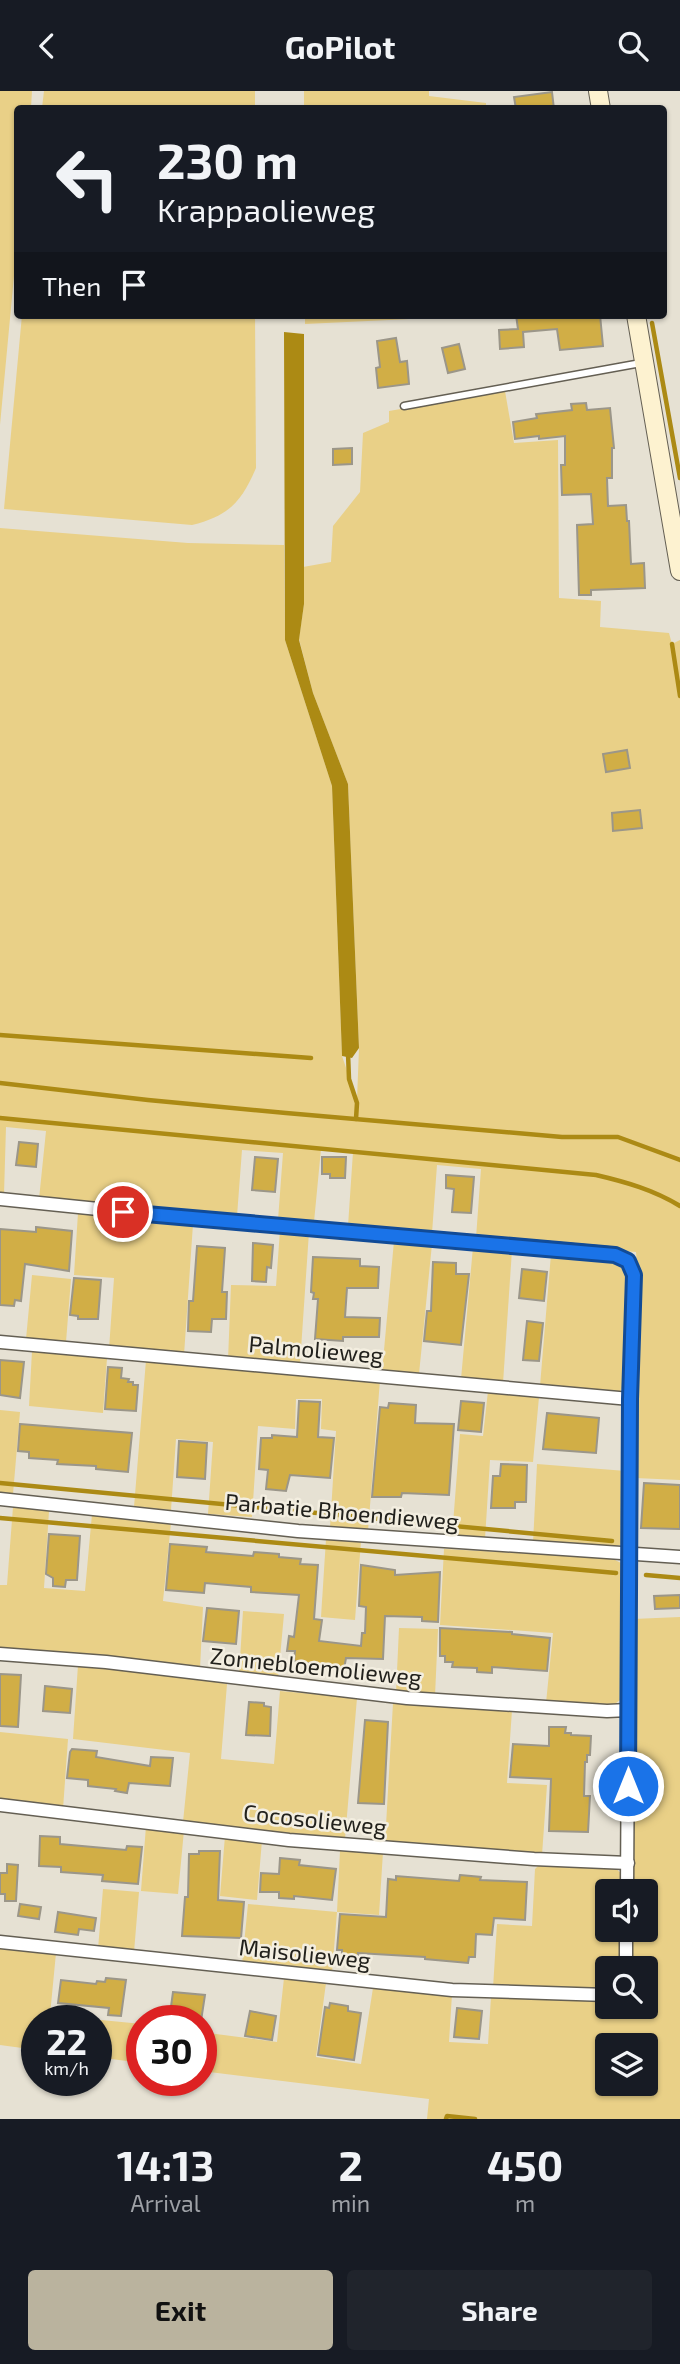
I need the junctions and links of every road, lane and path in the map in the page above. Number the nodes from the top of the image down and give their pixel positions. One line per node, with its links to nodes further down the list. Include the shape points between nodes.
1 (637, 319): 2 (main road)
2 (643, 362): 3 (lane); 4 (main road)
3 (404, 406)
4 (680, 571)
5 (0, 1199): 7 (street, via 615,1255 628,1261 634,1275)
6 (0, 1342): 7 (street, Palmolieweg)
7 (630, 1399): 9 (street)
8 (0, 1499): 9 (street, Parbatie Bhoendieweg, via 298,1531)
9 (629, 1554): 10 (street, Parbatie Bhoendieweg); 12 (street)
10 (680, 1557)
11 (0, 1654): 12 (street, Zonnebloemolieweg, via 407,1698)
12 (628, 1710): 14 (street)
13 (0, 1805): 14 (street, Cocosolieweg, via 289,1840)
14 (628, 1863): 15 (street)
15 (627, 1879)
16 (0, 1942): 17 (street, Maisolieweg, via 453,1990)
17 (595, 1995)

